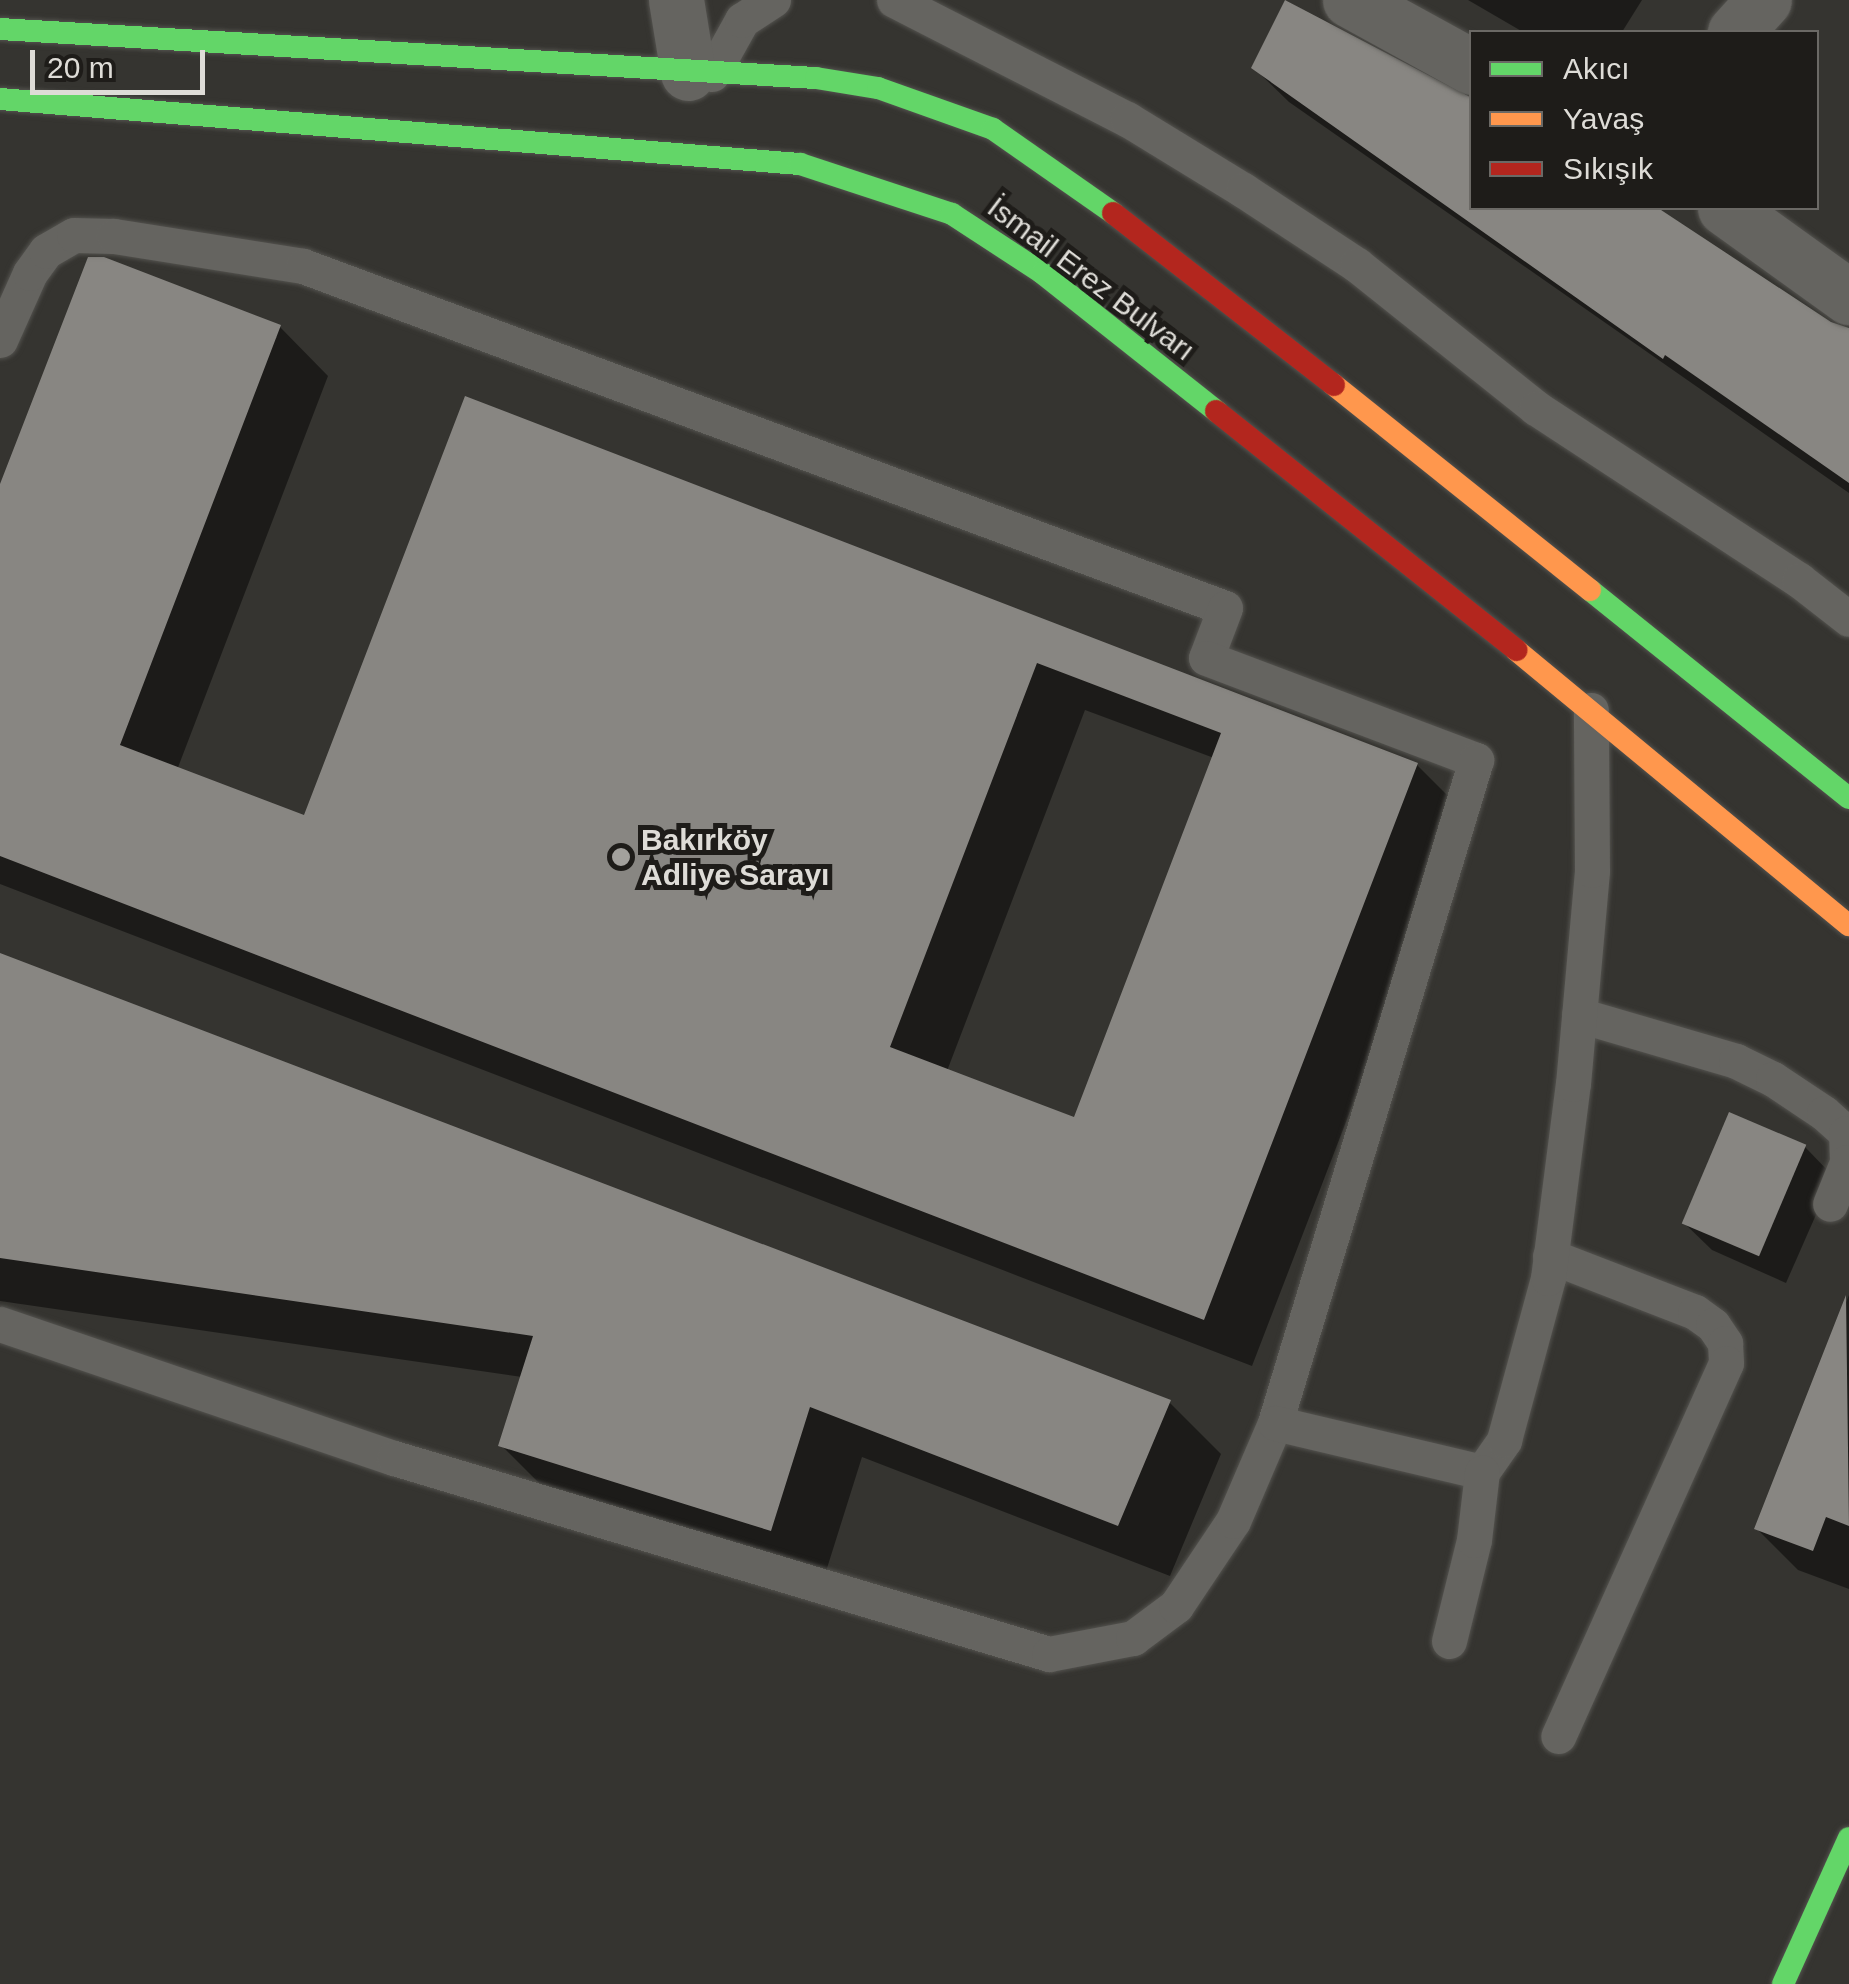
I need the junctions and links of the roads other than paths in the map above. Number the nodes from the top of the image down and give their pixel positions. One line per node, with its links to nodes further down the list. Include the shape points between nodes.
1 (676, 0): 9 (street)
2 (773, 0): 9 (lane, via 742,20)
3 (894, 0): 14 (lane, via 1110,110 1243,190 1357,265 1536,408)
4 (1350, 0): 8 (street)
5 (1764, 0): 7 (street)
6 (0, 29): 9 (street, İsmail Erez Bulvarı)
7 (1737, 30)
8 (1469, 65)
9 (700, 73): 16 (street, İsmail Erez Bulvarı, via 878,88 993,129 1290,349)
10 (0, 99): 15 (street, İsmail Erez Bulvarı, via 800,164 952,214 1042,273)
11 (1728, 210): 12 (street)
12 (1849, 298)
13 (0, 340): 22 (lane, via 30,273 46,251 74,236 129,238 303,266 1225,608 1206,658 1476,760)
14 (1849, 619)
15 (1591, 710): 17 (street, İsmail Erez Bulvarı); 18 (lane, via 1592,870)
16 (1849, 798)
17 (1849, 925)
18 (1578, 1015): 19 (lane, via 1736,1061 1824,1113 1846,1133 1846,1162); 20 (lane)
19 (1830, 1204)
20 (1550, 1256): 23 (lane, via 1504,1440); 25 (lane, via 1695,1312 1726,1343 1726,1363)
21 (0, 1324): 22 (lane, via 394,1458 1049,1654 1132,1638 1176,1606 1233,1521)
22 (1276, 1422): 23 (lane)
23 (1482, 1472): 24 (lane, via 1474,1540)
24 (1449, 1641)
25 (1558, 1736)
26 (1849, 1838): 27 (street)
27 (1782, 1984)

